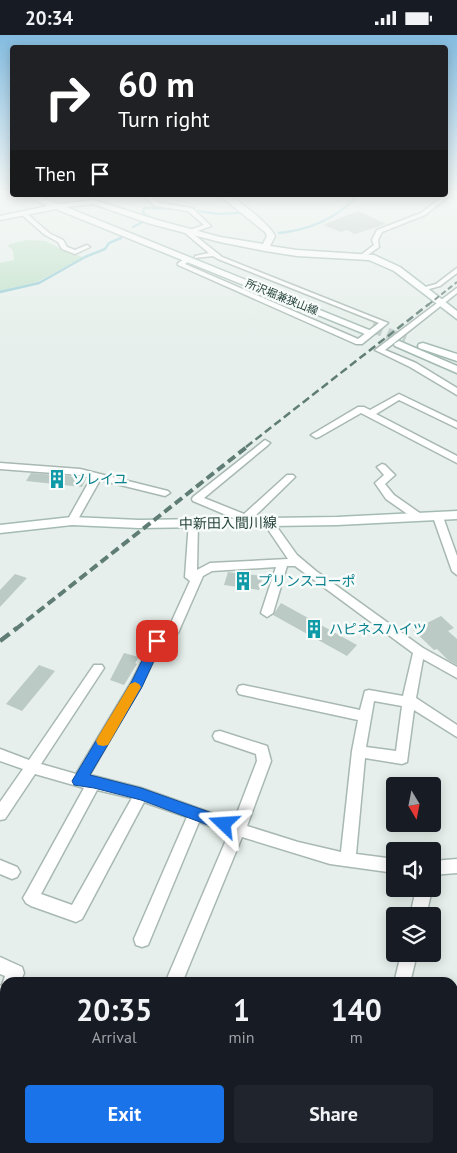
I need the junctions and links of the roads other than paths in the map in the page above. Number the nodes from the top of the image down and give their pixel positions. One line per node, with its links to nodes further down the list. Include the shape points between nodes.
1 (63, 245): 7 (street, via 76,252)
2 (161, 245): 11 (main road, 所沢堀兼狭山線)
3 (202, 245): 9 (street)
4 (251, 245): 8 (main road)
5 (266, 245): 8 (main road)
6 (376, 245): 10 (street)
7 (87, 247)
8 (265, 248): 10 (main road)
9 (214, 255): 11 (street); 11 (street, via 384,323 359,342 180,264)
10 (363, 256): 13 (main road, via 391,265)
11 (193, 258): 17 (main road, 所沢堀兼狭山線)
12 (457, 270): 13 (street, via 438,285)
13 (422, 289): 15 (main road)
14 (457, 290): 15 (street)
15 (440, 304): 16 (main road); 22 (street, via 379,350 413,365)
16 (457, 316)
17 (370, 330)
18 (402, 342): 19 (main road); 20 (main road); 21 (main road)
19 (457, 358)
20 (457, 364)
21 (457, 370)
22 (457, 392)
23 (369, 414): 24 (street, via 399,397); 25 (street, via 360,409); 27 (street)
24 (457, 425)
25 (316, 435)
26 (265, 443): 37 (street, via 197,499)
27 (457, 460)
28 (0, 466): 30 (street)
29 (382, 467): 35 (street, via 390,475 380,483 390,497)
30 (97, 476): 32 (street); 36 (street)
31 (290, 477): 37 (street)
32 (165, 493)
33 (457, 515): 34 (main road, 中新田入間川線)
34 (438, 517): 35 (main road, 中新田入間川線); 43 (street)
35 (420, 518): 38 (main road, 中新田入間川線)
36 (72, 521): 39 (main road, 中新田入間川線, via 139,525); 40 (main road, 中新田入間川線)
37 (244, 521): 38 (main road, 中新田入間川線); 39 (main road, 中新田入間川線)
38 (268, 522): 41 (street, via 280,543)
39 (193, 523): 44 (street, via 191,577)
40 (0, 529)
41 (297, 562): 42 (street); 46 (street)
42 (283, 563): 44 (street, via 210,567); 45 (street)
43 (457, 571)
44 (197, 579): 57 (street, via 174,630 164,627)
45 (267, 613)
46 (419, 651): 48 (street); 50 (street)
47 (98, 668): 56 (street)
48 (457, 673)
49 (243, 690): 51 (street)
50 (409, 701): 51 (street, via 369,695); 52 (street); 54 (street, via 402,758)
51 (365, 716): 54 (street)
52 (457, 732)
53 (220, 736): 61 (street, via 262,750 264,761)
54 (359, 751): 62 (street)
55 (0, 755): 56 (street)
56 (31, 765): 57 (street); 59 (street)
57 (86, 781): 58 (street); 58 (street, via 31,898 76,914)
58 (141, 794): 60 (street)
59 (0, 814)
60 (195, 814): 61 (street); 66 (street)
61 (238, 829): 62 (street); 70 (street)
62 (348, 860): 63 (street)
63 (386, 865)
64 (457, 866): 65 (street)
65 (441, 867)
66 (142, 939)
67 (407, 962): 71 (street)
68 (0, 965): 69 (street, via 16,973)
69 (14, 977)
70 (176, 977)
71 (403, 977)

